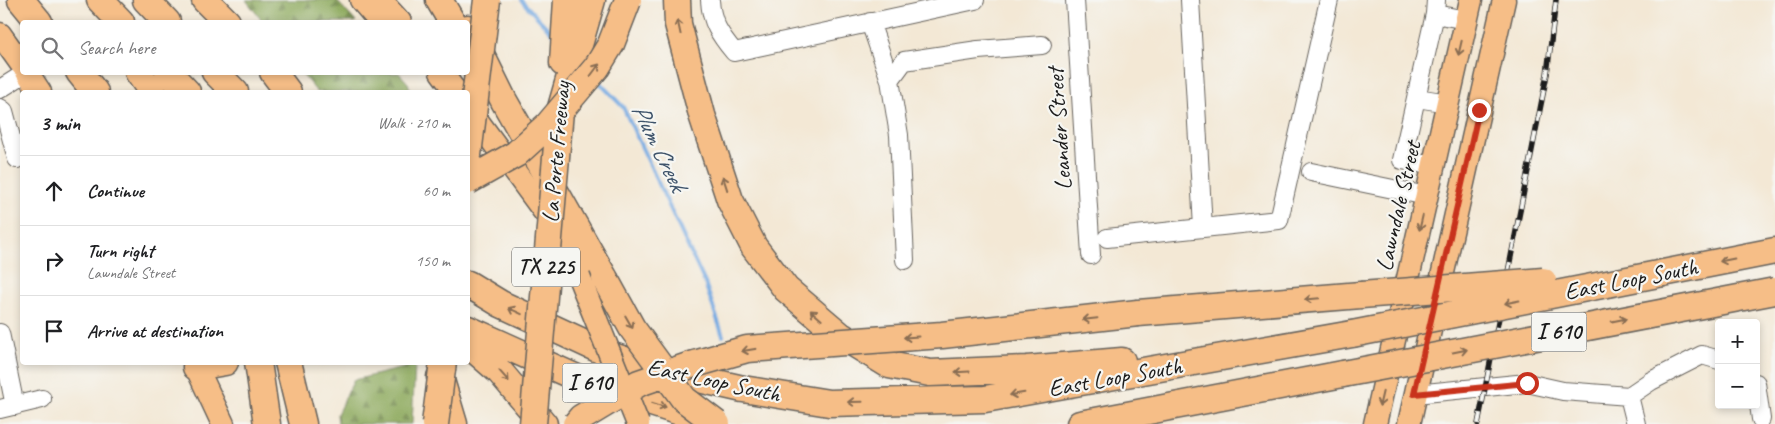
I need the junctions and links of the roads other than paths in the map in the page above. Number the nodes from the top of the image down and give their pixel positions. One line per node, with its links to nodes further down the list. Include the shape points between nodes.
1 (21, 0): 24 (highway)
2 (88, 0): 25 (highway)
3 (100, 0): 26 (highway)
4 (146, 0): 27 (highway)
5 (205, 0): 28 (highway)
6 (361, 0): 29 (main road)
7 (380, 0): 30 (main road)
8 (439, 0): 31 (highway)
9 (455, 0): 32 (highway)
10 (487, 0): 66 (highway, bridge)
11 (567, 0): 64 (highway, La Porte Freeway / TX 225)
12 (592, 0): 64 (highway)
13 (628, 0): 70 (highway, one-way to 13, bridge, via 516,154 548,125 597,67 611,44)
14 (677, 0): 84 (highway, one-way to 14, via 1027,369 930,373 889,365 840,335 786,289 754,247 730,200 702,115 678,24)
15 (710, 0): 33 (street, via 711,16 734,52)
16 (975, 0): 21 (street)
17 (1075, 0): 75 (street, Leander Street)
18 (1190, 0): 72 (street)
19 (1329, 0): 72 (street, via 1279,220)
20 (1504, 0): 62 (main road)
21 (932, 5): 33 (street)
22 (1436, 7): 23 (street); 58 (street)
23 (1468, 10): 60 (main road, Lawndale Street, one-way to 60)
24 (37, 20)
25 (103, 20)
26 (119, 20)
27 (165, 20)
28 (225, 20)
29 (378, 20)
30 (398, 20)
31 (451, 20)
32 (464, 20)
33 (870, 22): 48 (street)
34 (470, 32): 59 (highway)
35 (0, 34): 38 (main road)
36 (1042, 45): 48 (street, via 904,61)
37 (470, 49): 59 (highway)
38 (20, 62)
39 (22, 75): 49 (street)
40 (29, 75): 50 (main road)
41 (81, 75): 51 (highway)
42 (140, 75): 52 (highway)
43 (171, 75): 53 (highway)
44 (218, 75): 54 (highway)
45 (275, 75): 55 (highway)
46 (425, 75): 56 (main road)
47 (443, 75): 57 (main road)
48 (890, 80): 76 (street, via 899,135)
49 (0, 89)
50 (39, 90)
51 (93, 90)
52 (151, 90)
53 (185, 90)
54 (233, 90)
55 (286, 90)
56 (436, 90)
57 (454, 90)
58 (1417, 98): 60 (street); 68 (street, via 1402,160)
59 (504, 101): 108 (highway, one-way to 108, bridge, via 632,328 684,399)
60 (1448, 103): 62 (main road); 68 (main road, Lawndale Street)
61 (0, 108): 67 (street, via 4,111)
62 (1479, 110): 92 (main road)
63 (470, 111): 78 (main road, via 549,218)
64 (560, 111): 103 (highway, La Porte Freeway / TX 225, bridge)
65 (470, 135): 78 (main road)
66 (470, 139)
67 (17, 159)
68 (1425, 164): 71 (main road, Lawndale Street)
69 (1312, 172): 71 (street)
70 (470, 180)
71 (1418, 194): 111 (main road, Lawndale Street, one-way to 111)
72 (1203, 228): 73 (street)
73 (1107, 238)
74 (1775, 251): 77 (highway, East Loop South / I 610, one-way to 77)
75 (1091, 255)
76 (905, 260)
77 (1663, 272): 84 (highway, East Loop South / I 610, one-way to 84, bridge); 105 (highway, one-way to 105, bridge, via 747,349 639,383)
78 (572, 280): 106 (main road); 107 (main road, bridge)
79 (470, 285): 84 (highway, East Loop South / I 610, one-way to 79, via 985,399 829,402 743,389 646,367 613,356 501,304)
80 (1775, 291): 91 (highway, East Loop South / I 610, one-way to 80, bridge)
81 (470, 330): 108 (highway, East Loop South / I 610, one-way to 108, via 586,382)
82 (0, 333): 95 (street)
83 (470, 346): 104 (highway, one-way to 104, via 500,372)
84 (1289, 346)
85 (1715, 359): 93 (street, via 1702,355)
86 (195, 365): 98 (main road)
87 (258, 365): 99 (highway)
88 (289, 365): 100 (highway)
89 (437, 365): 102 (highway, bridge)
90 (443, 365): 101 (highway, bridge)
91 (1266, 390): 109 (highway, East Loop South / I 610); 110 (highway)
92 (1414, 394): 93 (street, via 1527,383 1563,391); 112 (main road)
93 (1629, 396): 113 (street)
94 (42, 399): 95 (street)
95 (8, 408)
96 (1760, 409): 97 (street)
97 (1761, 419)
98 (223, 424)
99 (267, 424)
100 (303, 424)
101 (436, 424)
102 (454, 424)
103 (533, 424)
104 (544, 424)
105 (576, 424)
106 (625, 424)
107 (638, 424)
108 (717, 424)
109 (1080, 424)
110 (1158, 424)
111 (1375, 424)
112 (1408, 424)
113 (1636, 424)

